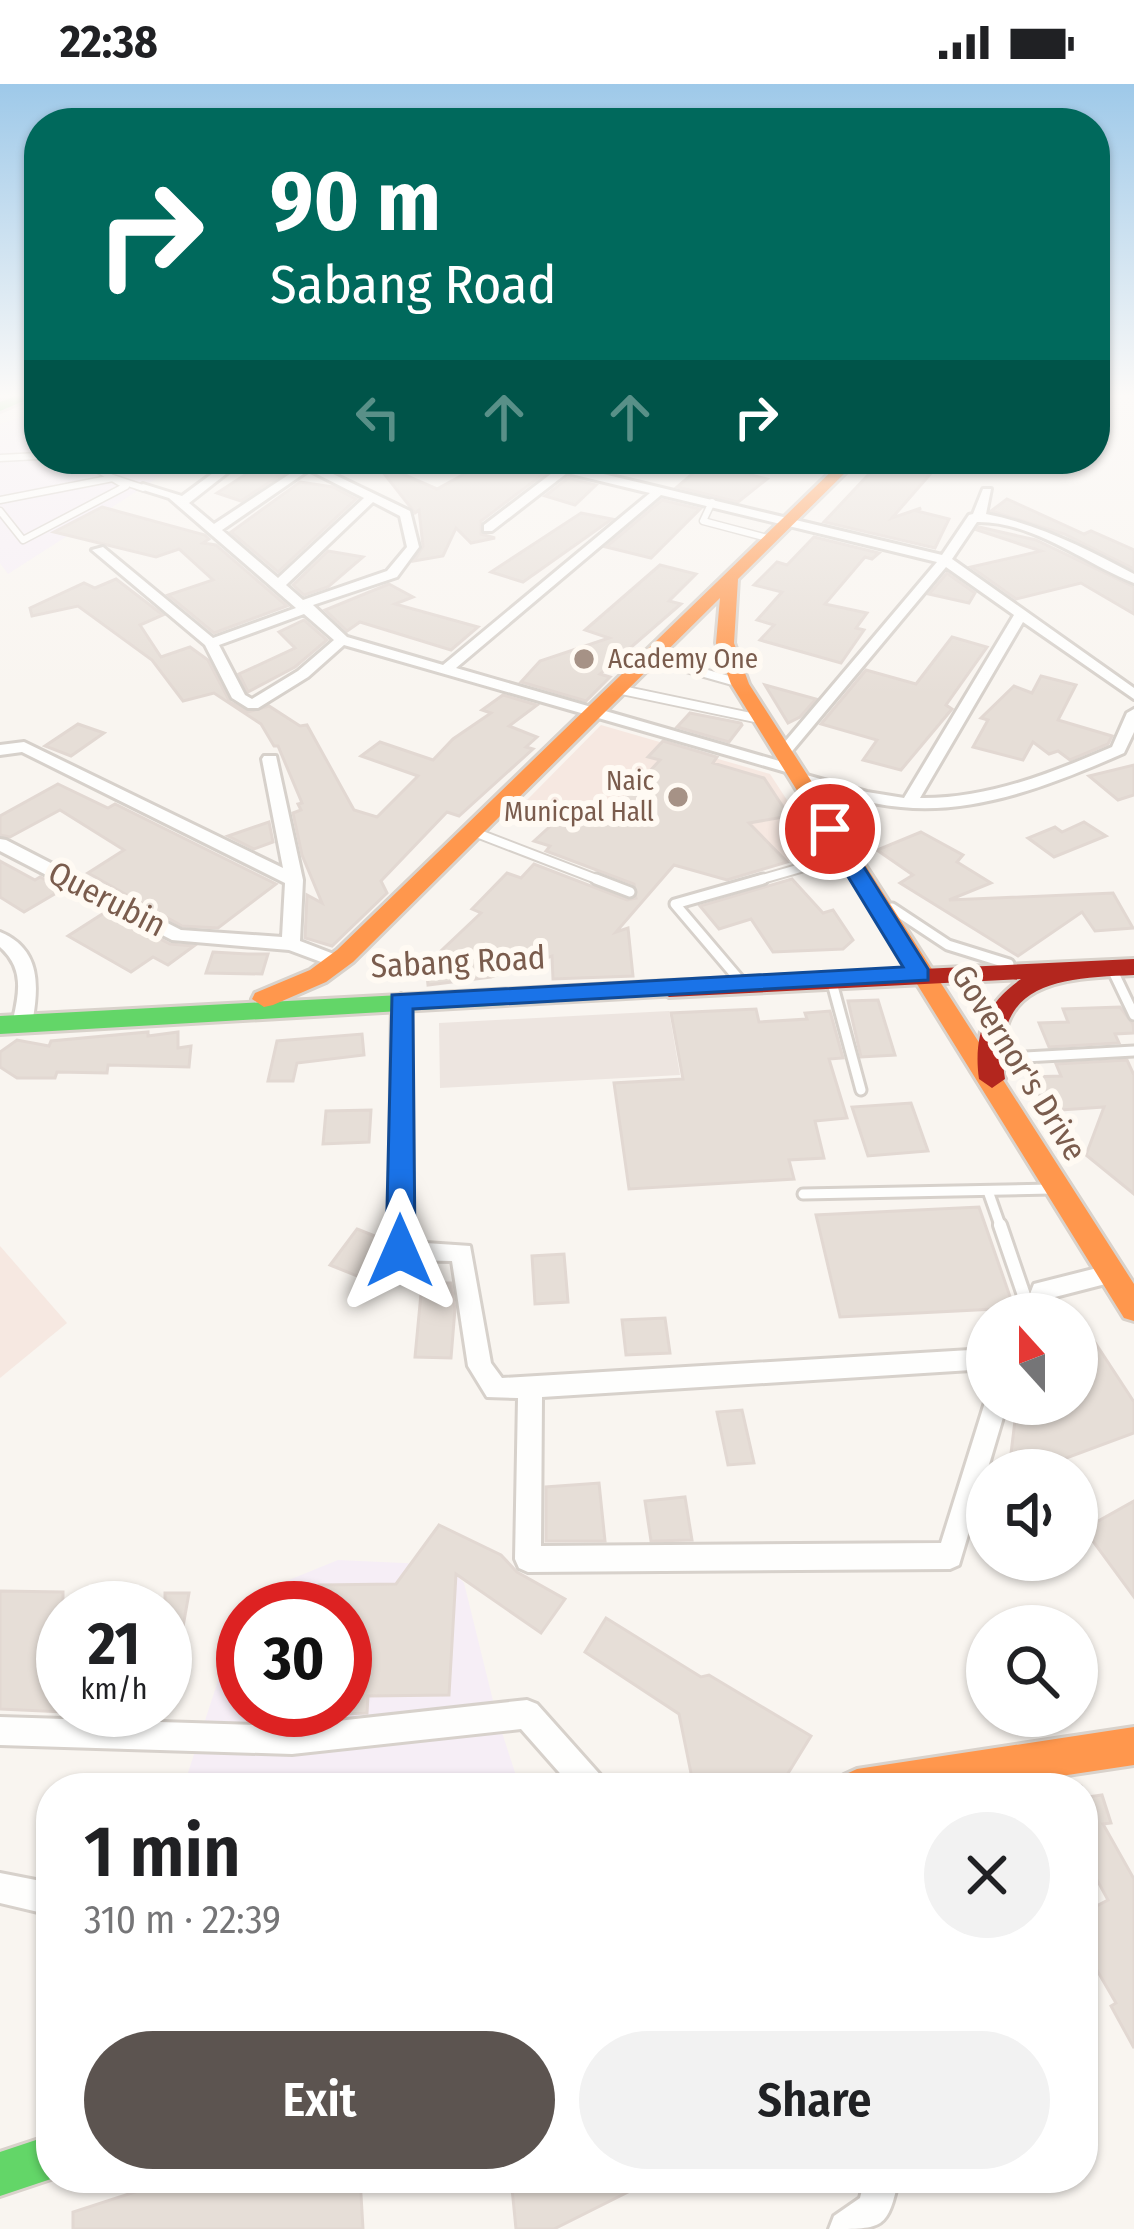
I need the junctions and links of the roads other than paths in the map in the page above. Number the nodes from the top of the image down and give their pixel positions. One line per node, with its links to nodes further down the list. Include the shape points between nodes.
1 (109, 495): 14 (lane, via 23,540)
2 (172, 495): 13 (street)
3 (191, 495): 13 (street)
4 (259, 495): 18 (street)
5 (367, 495): 11 (street)
6 (531, 495): 16 (street)
7 (654, 495): 29 (street)
8 (682, 495): 12 (street)
9 (815, 495): 17 (main road)
10 (986, 495): 15 (street)
11 (371, 497): 23 (street); 24 (street, via 406,514 413,547 392,574)
12 (712, 502): 17 (street); 17 (lane, via 703,521)
13 (181, 503): 18 (street)
14 (0, 512)
15 (979, 516): 20 (street); 22 (street)
16 (488, 528)
17 (781, 529): 20 (street); 21 (main road)
18 (214, 530): 23 (street)
19 (98, 550): 27 (street)
20 (945, 560): 25 (street); 38 (street)
21 (730, 578): 28 (main road); 30 (main road, via 725,643)
22 (1134, 579)
23 (279, 584): 24 (street)
24 (306, 606): 26 (street); 27 (street)
25 (1022, 613): 32 (street); 39 (street)
26 (342, 640): 27 (street, via 262,702 245,705); 29 (street)
27 (211, 643)
28 (658, 649): 30 (lane, via 683,667); 31 (main road)
29 (444, 671): 34 (street)
30 (740, 684): 35 (main road)
31 (617, 689): 34 (main road); 35 (lane)
32 (1134, 695)
33 (1134, 713): 39 (street, via 1119,750 1089,764 945,804)
34 (592, 714): 38 (street); 40 (main road)
35 (760, 719): 38 (main road)
36 (0, 750): 43 (street, via 24,747)
37 (270, 759): 43 (street)
38 (792, 767): 39 (street); 42 (main road)
39 (909, 803)
40 (474, 832): 45 (lane); 48 (main road)
41 (0, 844): 47 (street, Querubin, via 178,936)
42 (846, 855): 44 (main road); 53 (lane, via 675,904)
43 (294, 880): 47 (street)
44 (866, 886): 50 (lane, via 965,952); 51 (main road)
45 (630, 892)
46 (0, 938): 57 (street, via 32,971)
47 (291, 944): 48 (street, Querubin)
48 (338, 962): 55 (main road, via 280,994)
49 (1123, 967): 50 (main road, Governor's Drive); 56 (lane)
50 (1066, 970): 51 (main road, Governor's Drive); 59 (main road, via 1000,1004)
51 (920, 975): 52 (main road, Sabang Road); 59 (main road, Governor's Drive)
52 (831, 979): 53 (main road, Sabang Road); 60 (lane)
53 (743, 984): 54 (main road, Sabang Road)
54 (401, 1001): 55 (main road, Sabang Road); 69 (street, via 400,1251 462,1252 486,1381 496,1390)
55 (210, 1011): 57 (main road, Sabang Road)
56 (1134, 1015)
57 (11, 1024)
58 (1134, 1051): 59 (lane)
59 (981, 1060): 61 (main road, Governor's Drive)
60 (861, 1090)
61 (1056, 1188): 62 (lane); 64 (main road, Governor's Drive)
62 (988, 1191): 63 (lane); 65 (lane)
63 (802, 1194)
64 (1118, 1271): 66 (street); 67 (main road, Governor's Drive)
65 (1024, 1293)
66 (1041, 1293)
67 (1134, 1310)
68 (966, 1360): 69 (street)
69 (530, 1388): 70 (street, via 527,1559 950,1556)
70 (989, 1425)
71 (0, 1731): 73 (street, via 292,1741 527,1714)
72 (1134, 1746): 74 (main road)
73 (579, 1773)
74 (956, 1773)
75 (0, 1888): 76 (street)
76 (36, 1896)
77 (36, 2162): 78 (main road)
78 (0, 2174)
79 (879, 2193): 80 (street, via 875,2210)
80 (847, 2229)

